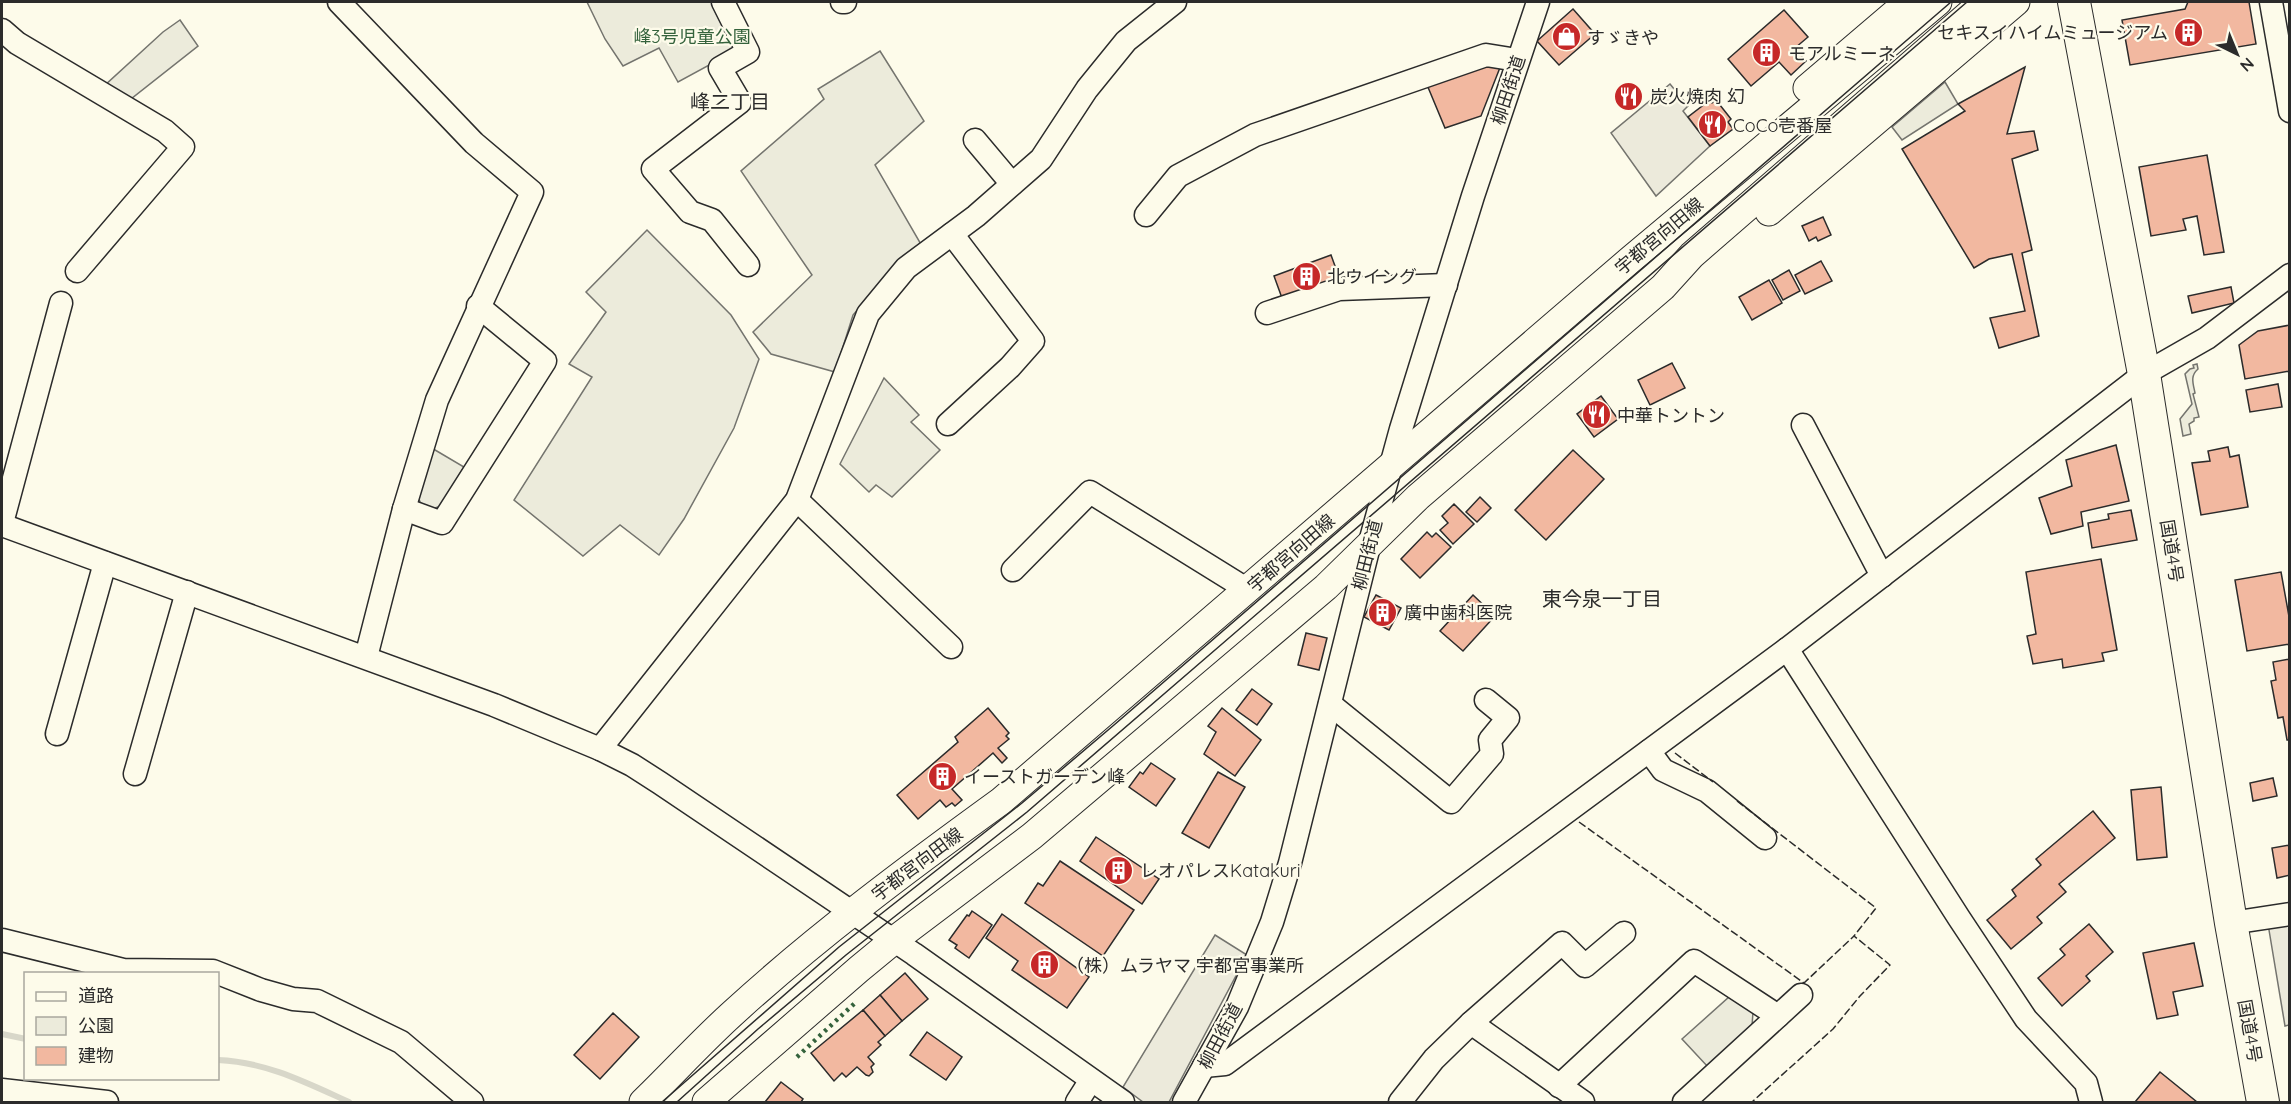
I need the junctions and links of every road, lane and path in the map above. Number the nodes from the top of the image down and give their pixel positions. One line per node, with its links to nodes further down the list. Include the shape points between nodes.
1 (339, 2): 24 (street, via 474,143 532,192)
2 (723, 2): 19 (street, via 748,52 720,68 740,102 653,169 690,212 712,220)
3 (1175, 2): 15 (street, via 1126,41 1087,90 1041,159)
4 (1538, 2): 12 (street, 柳田街道)
5 (1938, 2): 10 (main road, 宇都宮向田線)
6 (1983, 2): 18 (main road, 宇都宮向田線)
7 (2016, 2): 18 (main road, via 1735,241 1720,252)
8 (2074, 2): 26 (highway, 国道4号)
9 (2271, 2): 13 (street)
10 (1899, 11): 29 (main road, 宇都宮向田線, via 1630,260)
11 (2, 30): 20 (street, via 183,147)
12 (1517, 60): 16 (street, via 1486,55 1255,135 1178,176); 22 (street, 柳田街道)
13 (2289, 111)
14 (975, 140): 15 (street)
15 (1012, 184): 17 (street)
16 (1146, 214)
17 (952, 234): 27 (street, via 1033,341); 30 (street, via 906,268 868,314)
18 (1692, 255): 33 (main road, 宇都宮向田線, via 1664,287 1418,497)
19 (748, 265)
20 (77, 271)
21 (2289, 275): 26 (street, via 2207,338)
22 (1446, 285): 25 (street, via 1339,289); 29 (street, 柳田街道)
23 (61, 303): 32 (street)
24 (478, 306): 31 (street, via 437,400); 31 (street, via 545,362 442,523)
25 (1268, 313)
26 (2144, 374): 36 (street); 51 (highway, 国道4号)
27 (948, 424)
28 (1803, 425): 36 (street)
29 (1391, 467): 33 (street, 柳田街道); 37 (main road, 宇都宮向田線)
30 (797, 500): 39 (street); 45 (street)
31 (404, 509): 41 (street)
32 (2, 524): 34 (street)
33 (1369, 546): 43 (street, 柳田街道); 54 (main road, 宇都宮向田線, via 1326,587 1032,836)
34 (105, 563): 38 (street); 44 (street)
35 (1013, 570): 37 (street, via 1090,492)
36 (1882, 576): 40 (street)
37 (1248, 590): 49 (main road, 宇都宮向田線, via 1001,801)
38 (187, 592): 41 (street); 47 (street)
39 (951, 647)
40 (1787, 649): 46 (street); 74 (street, via 2026,1019 2086,1083)
41 (366, 657): 45 (street)
42 (1486, 700): 43 (street, via 1508,718 1490,741 1492,754 1451,801)
43 (1330, 704): 60 (street, 柳田街道, via 1272,922 1237,1007)
44 (57, 734)
45 (600, 749): 49 (street, via 660,783)
46 (1649, 751): 48 (street, via 1663,770 1707,791); 60 (street, via 1225,1064)
47 (135, 774)
48 (1765, 838)
49 (853, 913): 54 (street); 66 (main road, 宇都宮向田線, via 733,1013)
50 (2289, 914): 51 (street)
51 (2231, 923): 75 (highway, 国道4号)
52 (1624, 933): 59 (street, via 1585,966 1562,944)
53 (2, 940): 55 (street, via 123,970)
54 (893, 941): 61 (street); 67 (main road, 宇都宮向田線)
55 (216, 972)
56 (219, 973): 65 (street, via 293,999 317,1000 401,1042)
57 (1801, 995): 58 (street)
58 (1778, 1016): 62 (street, via 1694,961); 73 (street)
59 (1471, 1023): 62 (street); 71 (street, via 1434,1059)
60 (1204, 1066): 70 (street, 柳田街道)
61 (1091, 1080): 68 (street); 69 (street)
62 (1559, 1086): 72 (street)
63 (2, 1090): 64 (street)
64 (107, 1102)
65 (471, 1102)
66 (643, 1102)
67 (706, 1102)
68 (1077, 1102)
69 (1123, 1102)
70 (1184, 1102)
71 (1400, 1102)
72 (1582, 1102)
73 (1684, 1102)
74 (2091, 1102)
75 (2263, 1102)

